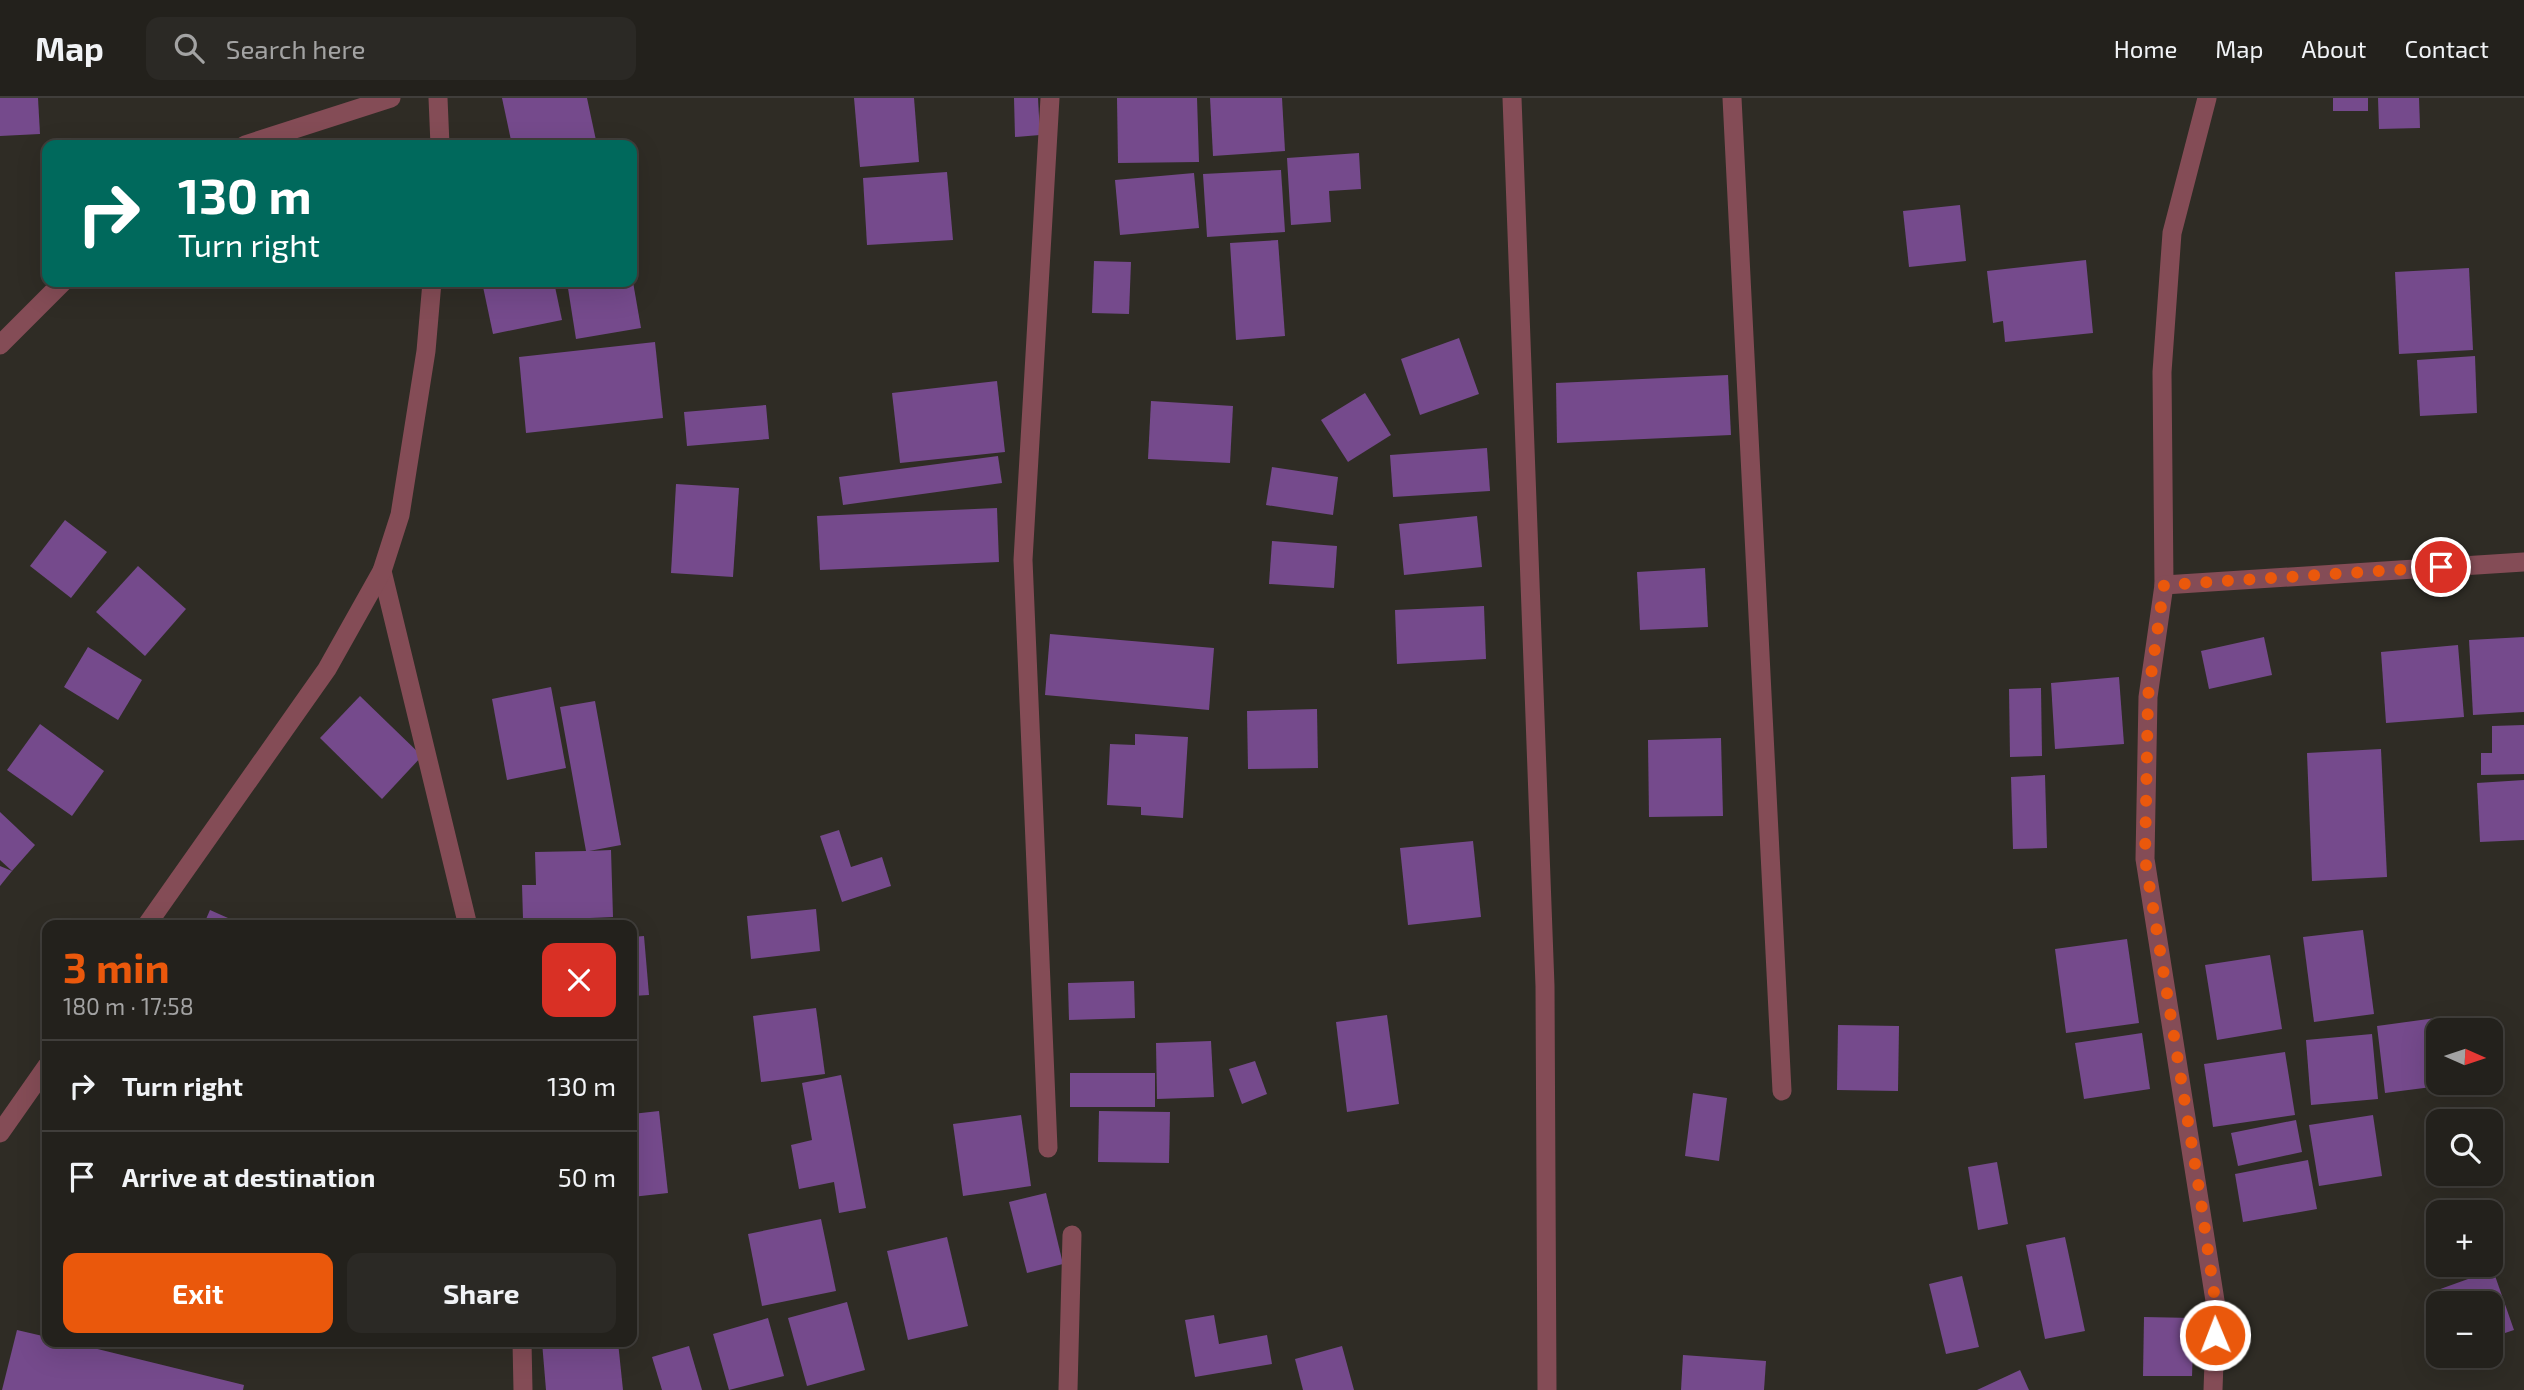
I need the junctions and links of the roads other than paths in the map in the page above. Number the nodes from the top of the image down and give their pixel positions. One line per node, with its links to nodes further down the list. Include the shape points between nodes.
1 (391, 98): 7 (street)
2 (438, 98): 8 (street)
3 (1050, 98): 20 (street, via 1023,560)
4 (1512, 98): 25 (street, via 1545,986)
5 (1732, 98): 18 (street)
6 (2207, 98): 14 (street, via 2172,233 2162,372)
7 (261, 140)
8 (440, 140)
9 (58, 287): 11 (street)
10 (432, 287): 13 (street, via 400,515)
11 (0, 345)
12 (2524, 562): 14 (street)
13 (382, 571): 15 (street, via 327,669); 16 (street)
14 (2164, 585): 26 (street, via 2148,696 2145,859 2216,1307)
15 (150, 920)
16 (467, 920)
17 (42, 1073): 19 (street)
18 (1782, 1091)
19 (0, 1133)
20 (1048, 1148)
21 (1072, 1235): 24 (street)
22 (522, 1347): 23 (street)
23 (523, 1390)
24 (1068, 1390)
25 (1548, 1390)
26 (2213, 1390)

